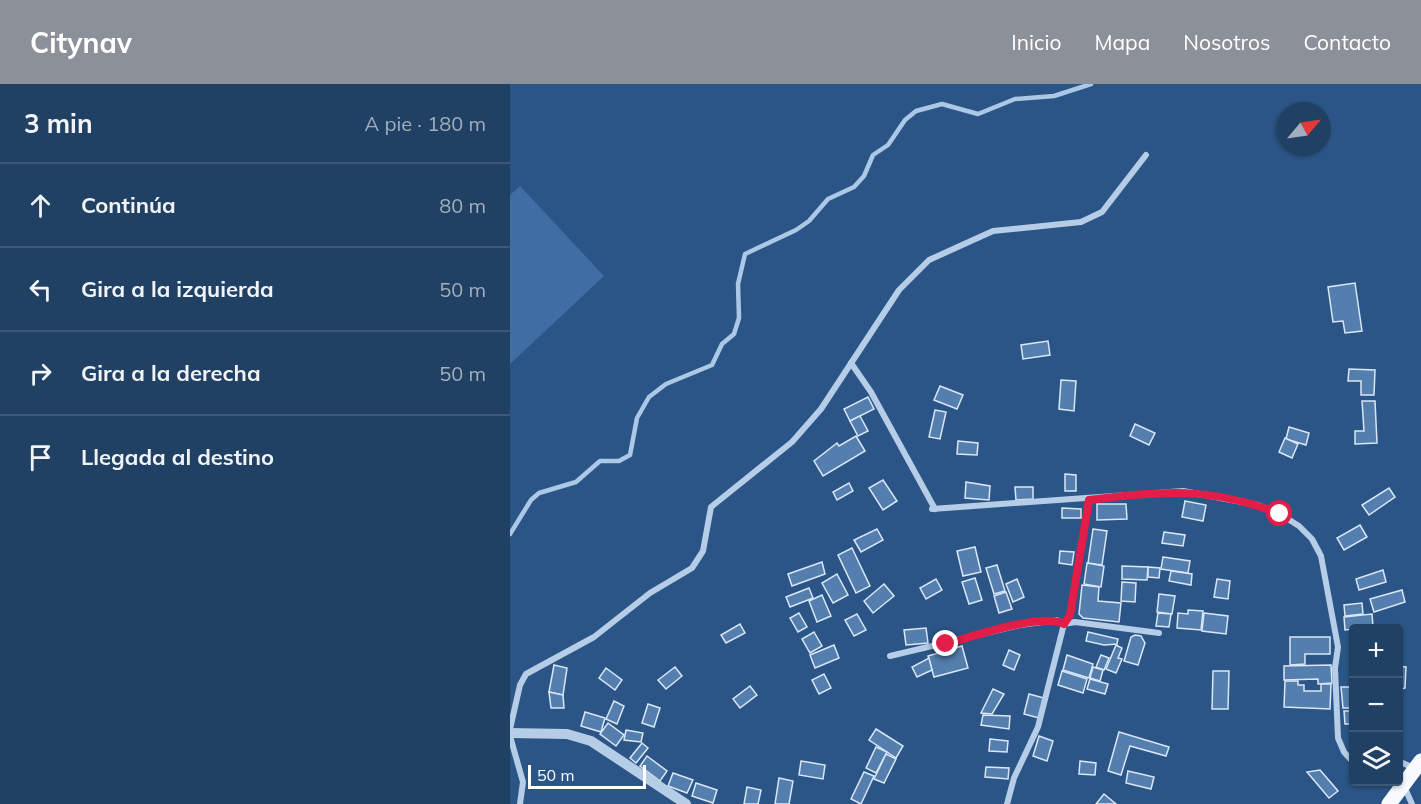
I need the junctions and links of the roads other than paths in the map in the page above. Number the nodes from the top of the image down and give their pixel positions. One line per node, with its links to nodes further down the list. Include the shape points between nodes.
1 (1146, 155): 2 (street, via 1102,212 1081,222 993,231 930,260 899,290)
2 (851, 363): 3 (street, via 871,392 933,509); 7 (street, via 821,410 792,442 711,507 703,551 692,568 650,593 594,637 526,674)
3 (1089, 500): 4 (street, via 1070,615); 8 (street, via 1183,491 1258,505 1299,526 1321,556 1338,647 1338,738)
4 (1064, 624): 5 (street, via 1075,622); 6 (street, via 1057,620 1020,625); 14 (street, via 1038,727 1014,778)
5 (1159, 633)
6 (890, 656)
7 (510, 732): 12 (street, via 567,734 591,741); 13 (street, via 524,782)
8 (1349, 758)
9 (1403, 762): 10 (street)
10 (1418, 765): 11 (main road)
11 (1404, 786): 15 (main road); 16 (street)
12 (680, 803)
13 (520, 804)
14 (1007, 804)
15 (1389, 804)
16 (1413, 804)

